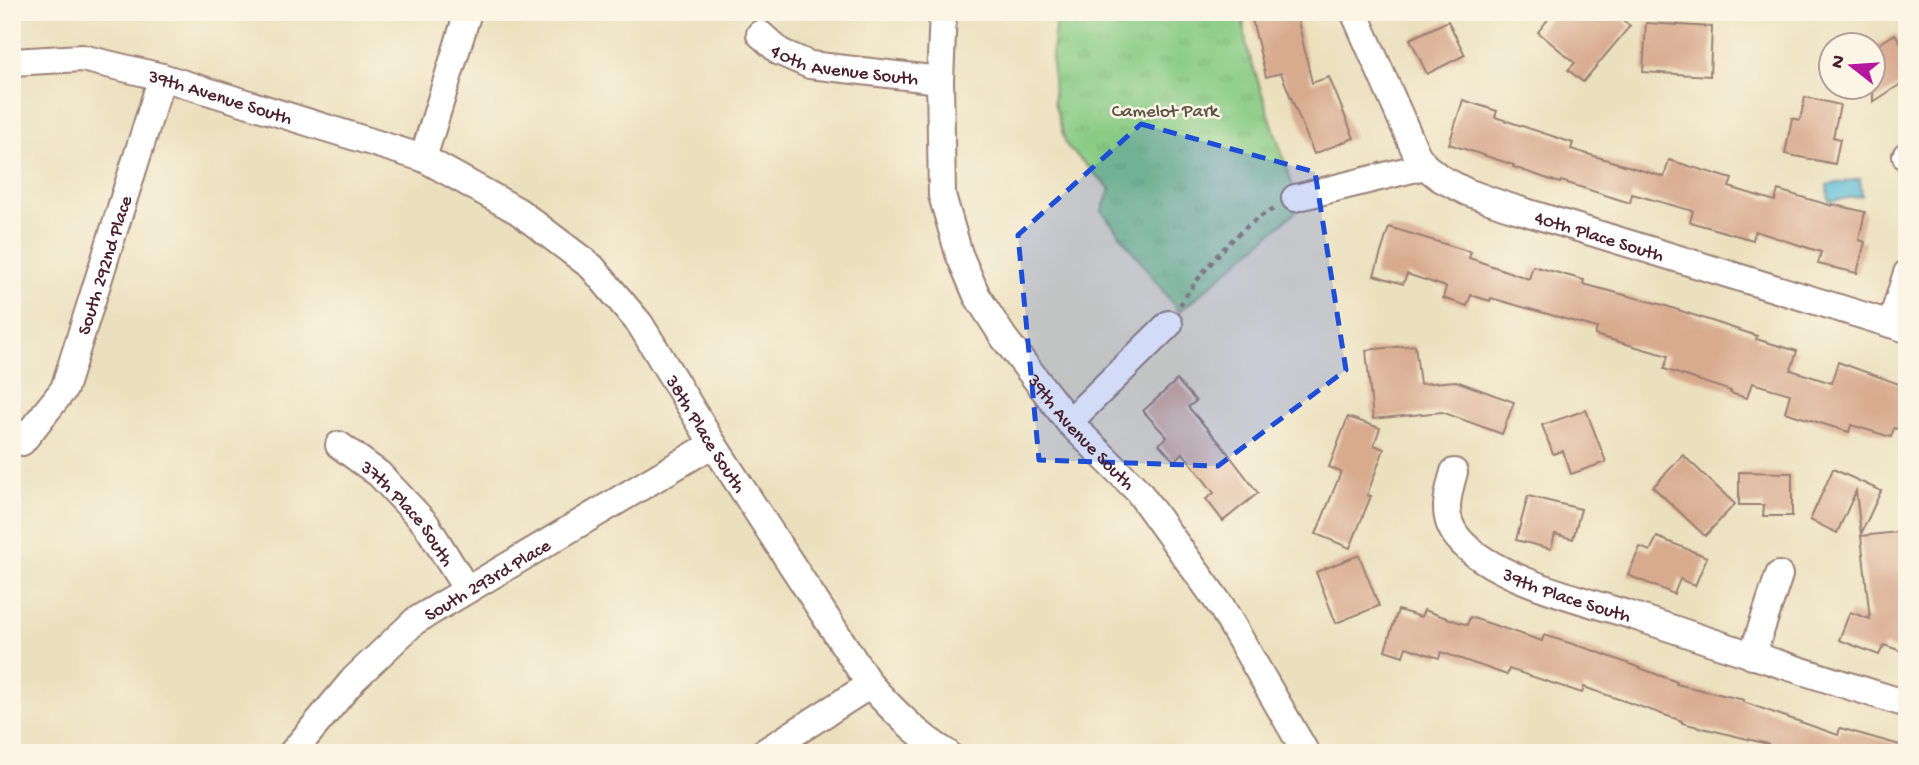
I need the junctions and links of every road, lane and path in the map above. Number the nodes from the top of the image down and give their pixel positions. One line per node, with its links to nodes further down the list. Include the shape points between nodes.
1 (468, 12): 8 (street)
2 (943, 12): 7 (street, 39th Avenue South)
3 (1354, 12): 9 (street, via 1411,145)
4 (760, 34): 7 (street, 40th Avenue South, via 780,52 810,65)
5 (12, 62): 6 (street, 39th Avenue South, via 82,58)
6 (162, 77): 8 (street, 39th Avenue South); 15 (street, South 292nd Place, via 64,388)
7 (940, 80): 14 (street, 39th Avenue South, via 942,195 958,254 977,296 1004,338)
8 (423, 158): 16 (street, 38th Place South, via 518,211 592,267 640,324)
9 (1425, 166): 10 (street); 13 (street, 40th Place South, via 1453,185 1503,205)
10 (1295, 198): 12 (path, via 1258,216 1196,279)
11 (1907, 272): 13 (street)
12 (1168, 324): 14 (street)
13 (1899, 327)
14 (1069, 422): 27 (street, 39th Avenue South, via 1138,491 1220,606)
15 (22, 442)
16 (712, 444): 20 (street, South 293rd Place); 22 (street, 38th Place South)
17 (339, 445): 20 (street, 37th Place South, via 379,474 426,524)
18 (1454, 472): 21 (street, 39th Place South, via 1446,513 1463,543 1480,558 1523,579)
19 (1779, 575): 21 (street)
20 (467, 590): 24 (street, South 293rd Place, via 415,621 354,679)
21 (1752, 656): 23 (street, 39th Place South)
22 (870, 685): 25 (street); 26 (street, 38th Place South, via 898,715)
23 (1907, 704)
24 (292, 753)
25 (763, 753)
26 (947, 753)
27 (1306, 753)

